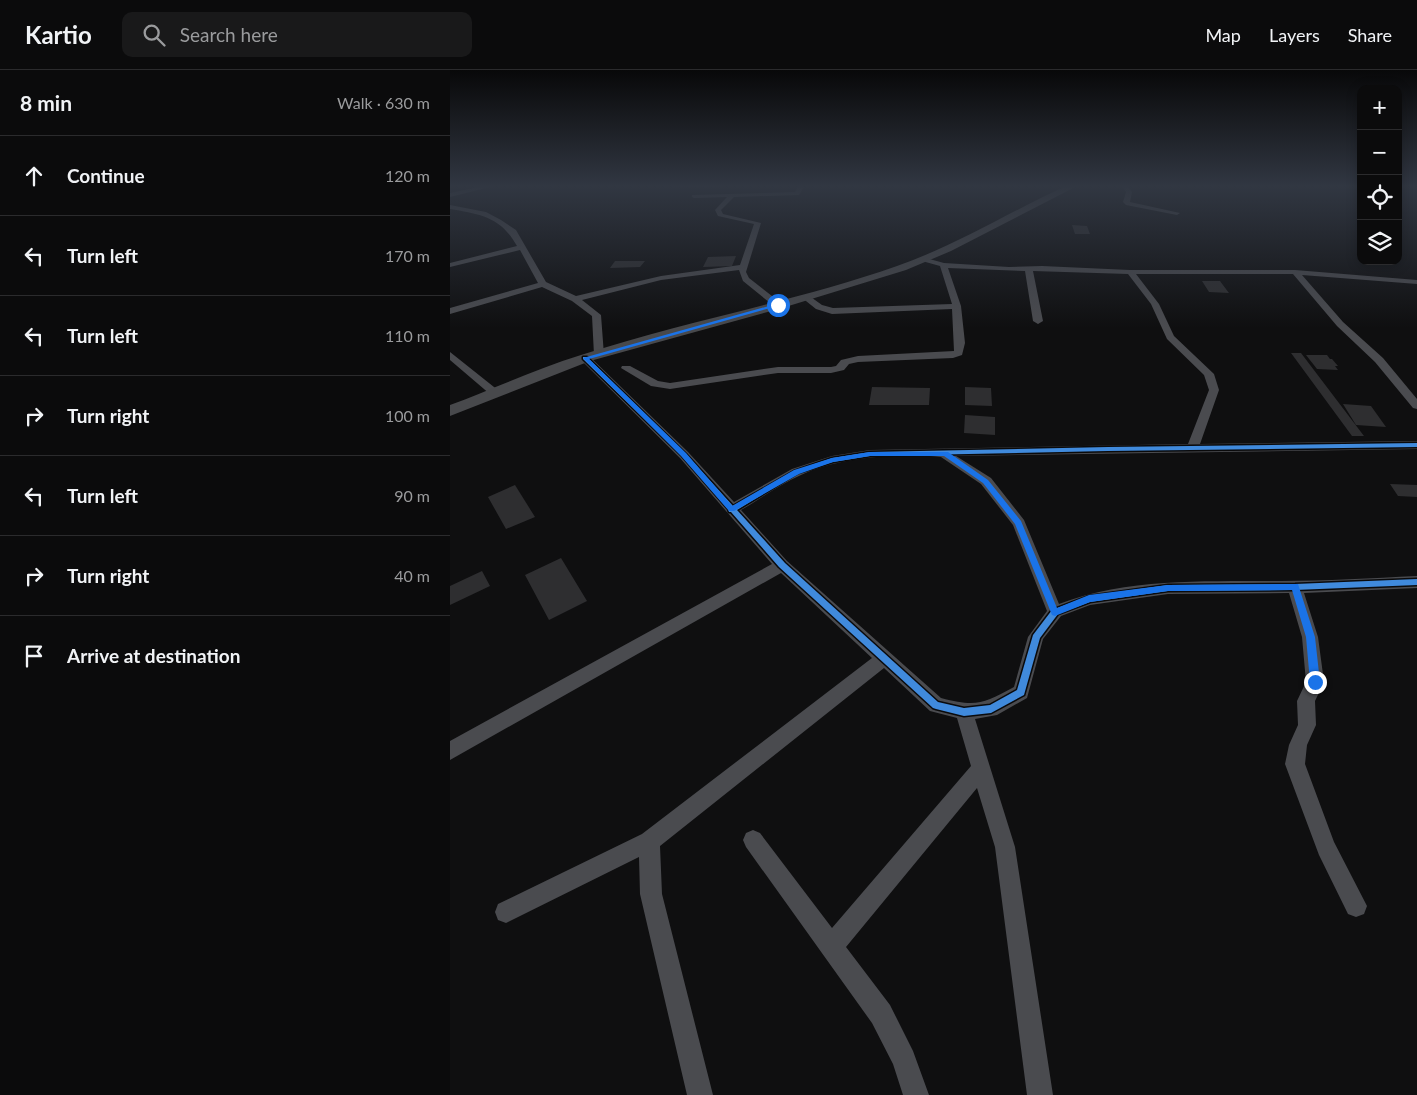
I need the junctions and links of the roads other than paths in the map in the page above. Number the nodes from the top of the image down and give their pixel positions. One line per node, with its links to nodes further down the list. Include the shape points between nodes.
1 (514, 233): 4 (street)
2 (756, 233): 8 (street)
3 (977, 233): 5 (street)
4 (523, 247): 6 (street); 13 (street)
5 (924, 259): 7 (street); 14 (street)
6 (450, 265)
7 (943, 265): 9 (street); 17 (street)
8 (743, 267): 15 (street, via 661,278); 16 (street, via 746,279)
9 (1029, 269): 10 (street); 19 (street)
10 (1130, 272): 11 (street); 27 (street, via 1156,304 1170,338 1209,374 1214,390)
11 (1295, 272): 12 (street); 24 (street, via 1340,324 1379,360)
12 (1417, 282)
13 (543, 284): 15 (street); 18 (street)
14 (805, 297): 16 (street); 17 (street, via 818,307 832,311)
15 (575, 299): 21 (street, via 596,314)
16 (778, 305): 21 (street)
17 (957, 306): 22 (street, via 961,347 959,353 953,355 858,359 831,370 778,370 670,386 655,384)
18 (450, 310)
19 (1038, 320)
20 (450, 355): 23 (street)
21 (592, 357): 23 (street); 29 (street)
22 (626, 368)
23 (495, 392): 25 (street)
24 (1417, 406)
25 (450, 411)
26 (1417, 445): 27 (street)
27 (1193, 448): 28 (street)
28 (946, 454): 29 (street, via 870,454 832,460 796,472); 33 (street, via 986,481 1019,523)
29 (731, 510): 30 (street)
30 (782, 564): 34 (street); 36 (street)
31 (1417, 582): 32 (street)
32 (1295, 586): 33 (street, via 1168,588 1089,599); 40 (street, via 1310,637 1315,682 1306,701 1307,725 1298,745 1295,764 1326,848)
33 (1055, 612): 35 (street, via 1036,637 1021,692 991,709)
34 (883, 659): 35 (street, via 936,705); 39 (street)
35 (964, 712): 37 (street)
36 (450, 751)
37 (981, 768): 42 (street); 45 (street, via 1005,846)
38 (753, 840): 42 (street)
39 (649, 841): 41 (street); 43 (street, via 651,894)
40 (1356, 906)
41 (506, 912)
42 (831, 947): 44 (street, via 881,1014 904,1060)
43 (700, 1095)
44 (916, 1095)
45 (1040, 1095)

